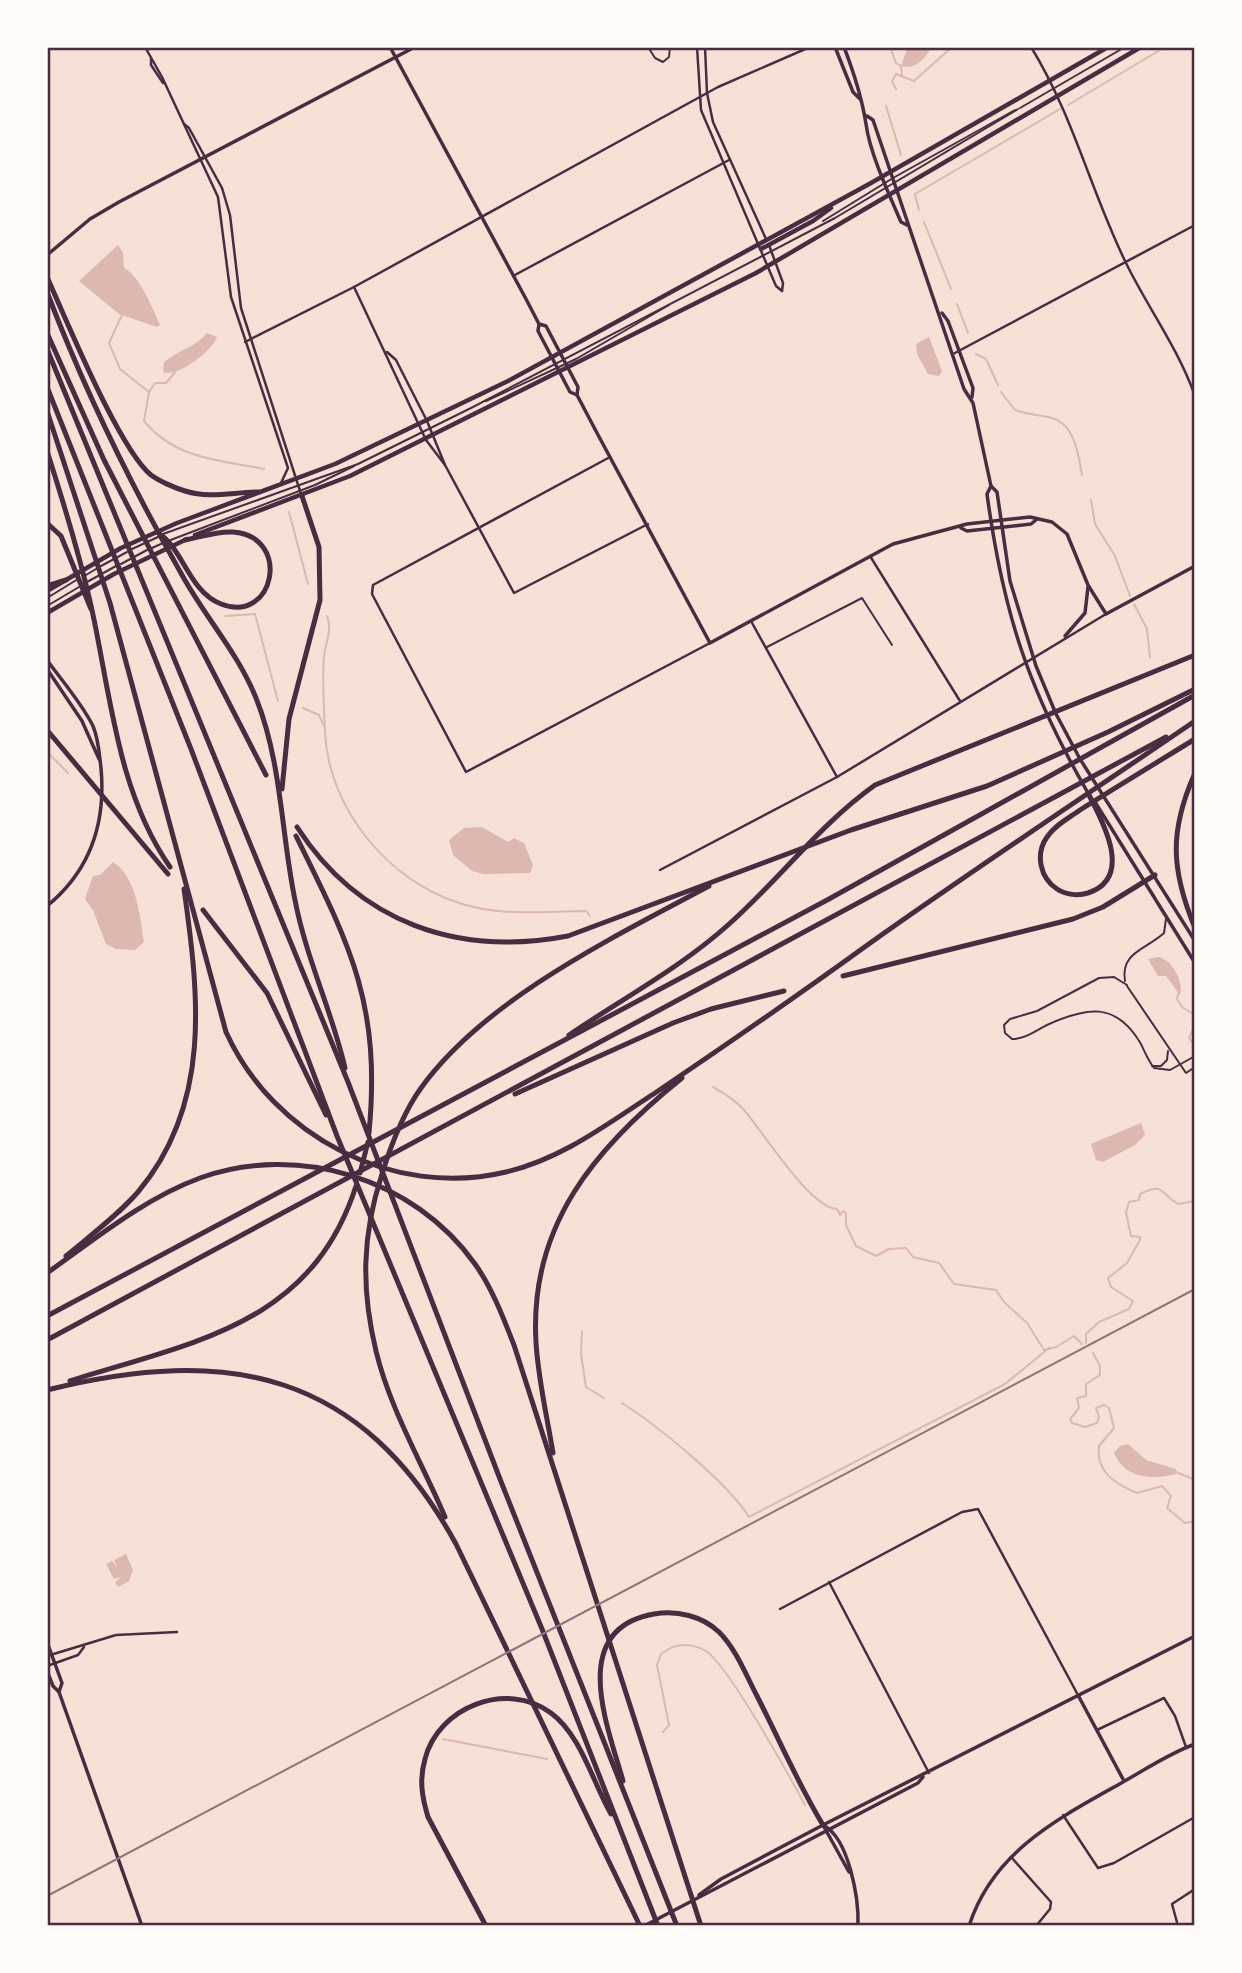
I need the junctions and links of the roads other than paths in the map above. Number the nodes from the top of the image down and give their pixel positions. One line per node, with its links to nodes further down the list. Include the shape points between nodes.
1 (145, 47): 24 (street)
2 (390, 47): 15 (main road)
3 (415, 47): 15 (main road)
4 (649, 47): 5 (lane, via 663,62)
5 (670, 47)
6 (697, 47): 20 (street)
7 (705, 47): 18 (street)
8 (810, 47): 18 (street)
9 (835, 47): 21 (main road, via 853,92)
10 (844, 47): 21 (main road)
11 (1031, 47): 16 (street)
12 (1108, 47): 16 (main road)
13 (1125, 47): 17 (lane)
14 (1141, 47): 19 (main road)
15 (396, 57): 25 (main road); 35 (main road)
16 (1052, 80): 17 (street); 30 (main road)
17 (1055, 87): 19 (street); 22 (lane)
18 (707, 93): 20 (street); 27 (street)
19 (1059, 95): 32 (main road); 44 (street)
20 (701, 97): 28 (street, via 701,110); 35 (street)
21 (861, 100): 23 (main road)
22 (1018, 109): 30 (lane); 30 (lane)
23 (867, 116): 29 (main road, via 865,123); 30 (main road, via 873,120)
24 (184, 124): 25 (street); 26 (street)
25 (205, 158): 26 (main road); 53 (street, via 222,188 230,215 238,292)
26 (200, 160): 42 (main road, via 100,212); 54 (street, via 218,197 231,297)
27 (729, 160): 28 (street); 38 (street)
28 (723, 163): 39 (street); 46 (street)
29 (883, 176): 30 (main road); 31 (main road); 34 (main road)
30 (893, 177): 31 (lane); 31 (lane); 32 (main road)
31 (886, 185): 33 (main road); 40 (lane)
32 (897, 190): 33 (main road); 36 (main road, via 909,219)
33 (890, 194): 36 (main road, via 901,222); 43 (main road)
34 (840, 200): 38 (main road); 40 (main road)
35 (482, 217): 46 (main road); 48 (street)
36 (907, 225): 50 (main road)
37 (1195, 225): 44 (street)
38 (766, 238): 39 (main road); 40 (street)
39 (759, 242): 41 (street); 58 (main road)
40 (770, 247): 41 (main road); 43 (street)
41 (762, 251): 45 (street); 61 (lane)
42 (49, 254)
43 (776, 261): 45 (main road); 45 (street, via 782,291)
44 (1126, 264): 56 (street); 65 (street, via 1171,341)
45 (768, 265): 61 (main road)
46 (513, 276): 51 (main road)
47 (47, 277): 81 (highway, via 117,424 151,475 182,491 208,497)
48 (354, 286): 53 (street); 57 (street)
49 (47, 292): 93 (highway)
50 (941, 312): 56 (main road); 59 (main road)
51 (539, 324): 58 (main road, via 546,327); 60 (main road)
52 (47, 333): 124 (highway, via 110,472)
53 (251, 339): 54 (street); 78 (street)
54 (245, 342): 79 (street, via 288,468)
55 (47, 349): 152 (highway)
56 (959, 351): 59 (street); 66 (main road)
57 (387, 352): 68 (street, via 396,360); 69 (street)
58 (560, 352): 60 (main road); 61 (main road)
59 (953, 354): 66 (main road)
60 (552, 357): 62 (main road); 68 (main road)
61 (566, 364): 62 (main road); 62 (lane); 64 (main road, via 578,387)
62 (558, 368): 64 (main road); 70 (lane); 72 (main road)
63 (47, 387): 154 (highway)
64 (577, 395): 75 (main road)
65 (1195, 396)
66 (972, 399): 80 (main road)
67 (47, 411): 131 (highway, via 110,603)
68 (427, 421): 69 (main road); 70 (street)
69 (420, 424): 71 (street); 78 (main road)
70 (430, 428): 71 (lane); 72 (street)
71 (423, 432): 73 (street); 76 (lane)
72 (434, 436): 73 (main road); 77 (street)
73 (426, 440): 77 (street); 82 (main road)
74 (47, 451): 103 (highway)
75 (610, 457): 87 (main road); 92 (street)
76 (358, 464): 78 (lane); 82 (lane)
77 (444, 465): 92 (street)
78 (298, 482): 79 (main road); 82 (street); 88 (lane)
79 (279, 485): 81 (main road)
80 (990, 486): 84 (main road); 85 (main road, via 997,492)
81 (259, 492): 88 (main road)
82 (301, 493): 94 (main road); 127 (highway, via 319,547 320,600 289,719)
83 (1036, 520): 85 (main road); 89 (main road); 98 (main road, via 1052,522 1068,534)
84 (991, 521): 85 (main road); 90 (main road); 91 (main road)
85 (1001, 521): 89 (main road)
86 (47, 523): 103 (highway, via 61,536)
87 (648, 524): 92 (street, via 514,593); 108 (main road)
88 (178, 525): 97 (main road, via 121,548)
89 (1002, 527): 91 (main road); 117 (main road, via 1010,581)
90 (961, 528): 91 (main road); 95 (main road, via 914,536)
91 (993, 528): 118 (main road, via 1000,581 1018,646)
92 (479, 529): 108 (street, via 375,583 372,589 466,772)
93 (158, 533): 94 (highway, via 194,581 219,604 251,603 266,589 271,567 254,539 235,532); 127 (highway, via 256,696)
94 (183, 538): 100 (main road)
95 (870, 556): 106 (main road); 116 (street)
96 (1195, 566): 105 (main road)
97 (67, 582): 99 (highway); 101 (lane)
98 (1088, 585): 105 (main road); 107 (main road, via 1085,613)
99 (47, 589)
100 (72, 594): 102 (lane); 104 (main road)
101 (47, 598)
102 (47, 606)
103 (92, 612): 120 (highway, via 127,778 169,871)
104 (47, 613)
105 (1106, 614): 107 (street)
106 (751, 621): 108 (main road); 110 (street)
107 (1065, 636): 116 (street)
108 (710, 643)
109 (892, 645): 110 (lane, via 862,598)
110 (766, 648): 125 (street)
111 (1195, 655): 117 (highway)
112 (47, 660): 122 (main road, via 90,721)
113 (47, 669): 122 (main road, via 82,721)
114 (1195, 689): 134 (highway, via 987,786 851,830)
115 (1195, 695): 146 (highway, via 958,830)
116 (960, 701): 125 (street)
117 (1056, 714): 118 (highway); 133 (main road)
118 (1046, 718): 126 (main road); 146 (highway, via 875,785 836,815 727,926 684,960)
119 (1195, 721): 148 (highway); 153 (highway)
120 (47, 730)
121 (1195, 739): 128 (highway, via 1063,821 1046,838 1042,869 1064,892 1091,892 1111,870 1111,845)
122 (100, 762): 136 (main road, via 102,813 95,841 85,863)
123 (1195, 773): 139 (highway, via 1181,804 1175,843 1178,882)
124 (266, 775)
125 (837, 777): 132 (street)
126 (1089, 795): 128 (highway)
127 (282, 799): 152 (highway, via 303,936)
128 (1099, 810): 135 (main road)
129 (297, 827): 134 (highway, via 333,872 375,906 441,935 489,943 568,936)
130 (296, 836): 158 (highway, via 346,939 367,1010 372,1104 367,1152 351,1202 339,1228 303,1277 252,1318 206,1339)
131 (180, 864): 148 (highway, via 217,1007 233,1047 265,1094 295,1122 361,1161 439,1177 503,1173 583,1140); 155 (highway, via 197,1016 195,1060 186,1101 164,1153 141,1188)
132 (660, 870)
133 (1155, 875): 135 (highway); 140 (main road)
134 (721, 880): 160 (highway, via 599,946 489,1019 421,1088 389,1151 368,1220 368,1307 385,1380)
135 (1146, 881): 138 (main road); 142 (highway, via 1103,908 1073,919)
136 (47, 906)
137 (203, 910): 154 (highway, via 267,993)
138 (1166, 914): 141 (main road); 143 (lane, via 1164,933 1129,958)
139 (1195, 928)
140 (1195, 941)
141 (1195, 963)
142 (843, 976)
143 (1126, 985): 145 (lane); 150 (lane, via 1114,977 1099,978 1037,1011 1010,1019 1004,1033 1021,1039 1063,1018 1097,1010 1112,1014 1125,1026)
144 (784, 991): 153 (highway, via 673,1023)
145 (1167, 1047): 149 (lane); 150 (lane, via 1167,1060)
146 (540, 1054): 156 (highway)
147 (1195, 1056): 149 (lane)
148 (704, 1061): 159 (highway, via 636,1117 601,1153 572,1193 552,1235 541,1280 536,1341)
149 (1181, 1065): 150 (lane, via 1162,1071); 151 (lane, via 1186,1073)
150 (1152, 1066)
151 (1195, 1067)
152 (348, 1082): 179 (highway)
153 (486, 1106): 157 (highway)
154 (337, 1136): 183 (highway)
155 (47, 1272): 159 (highway, via 170,1191 211,1175 258,1166 318,1168 365,1180 408,1202 441,1227 474,1262 514,1345)
156 (47, 1316)
157 (47, 1339)
158 (47, 1389): 160 (highway, via 128,1374 200,1369 257,1376 302,1391 354,1420 397,1457 428,1496)
159 (557, 1473): 195 (highway)
160 (456, 1544): 193 (highway)
161 (829, 1582): 162 (street); 171 (street, via 962,1512 978,1509); 175 (street)
162 (780, 1609)
163 (177, 1632): 166 (street, via 116,1635)
164 (1195, 1636): 171 (main road)
165 (47, 1643): 167 (main road)
166 (84, 1647): 167 (street, via 75,1645); 168 (street, via 78,1655)
167 (50, 1655): 168 (main road)
168 (55, 1663): 169 (street); 170 (main road, via 62,1683)
169 (47, 1668): 170 (main road, via 52,1686)
170 (59, 1692): 191 (main road)
171 (1079, 1697): 172 (main road); 175 (main road)
172 (1096, 1730): 174 (street, via 1164,1698); 176 (main road)
173 (1195, 1744): 174 (main road)
174 (1186, 1747): 176 (main road)
175 (927, 1774): 177 (main road); 178 (main road)
176 (1124, 1782): 180 (main road)
177 (872, 1800): 178 (main road); 182 (main road)
178 (875, 1805): 184 (main road)
179 (632, 1814): 182 (highway, via 600,1694 601,1659 613,1637 630,1623 650,1615 678,1613 704,1622 728,1645); 190 (highway)
180 (1063, 1815): 181 (street, via 1098,1868); 186 (main road)
181 (1195, 1817)
182 (823, 1825): 184 (main road); 185 (main road); 189 (main road, via 720,1879)
183 (620, 1829): 192 (highway, via 573,1739 549,1712 525,1700 508,1699 464,1708 431,1742 421,1785 428,1817); 194 (highway)
184 (831, 1829): 185 (main road); 187 (main road)
185 (825, 1832): 187 (main road); 189 (main road)
186 (1011, 1856): 197 (main road, via 992,1877); 198 (street, via 1051,1902)
187 (850, 1873): 196 (main road)
188 (1195, 1889): 199 (street, via 1172,1904)
189 (699, 1895): 193 (main road)
190 (676, 1924)
191 (142, 1926)
192 (486, 1926)
193 (643, 1926)
194 (659, 1926)
195 (701, 1926)
196 (858, 1926)
197 (969, 1926)
198 (1036, 1926)
199 (1178, 1926)

